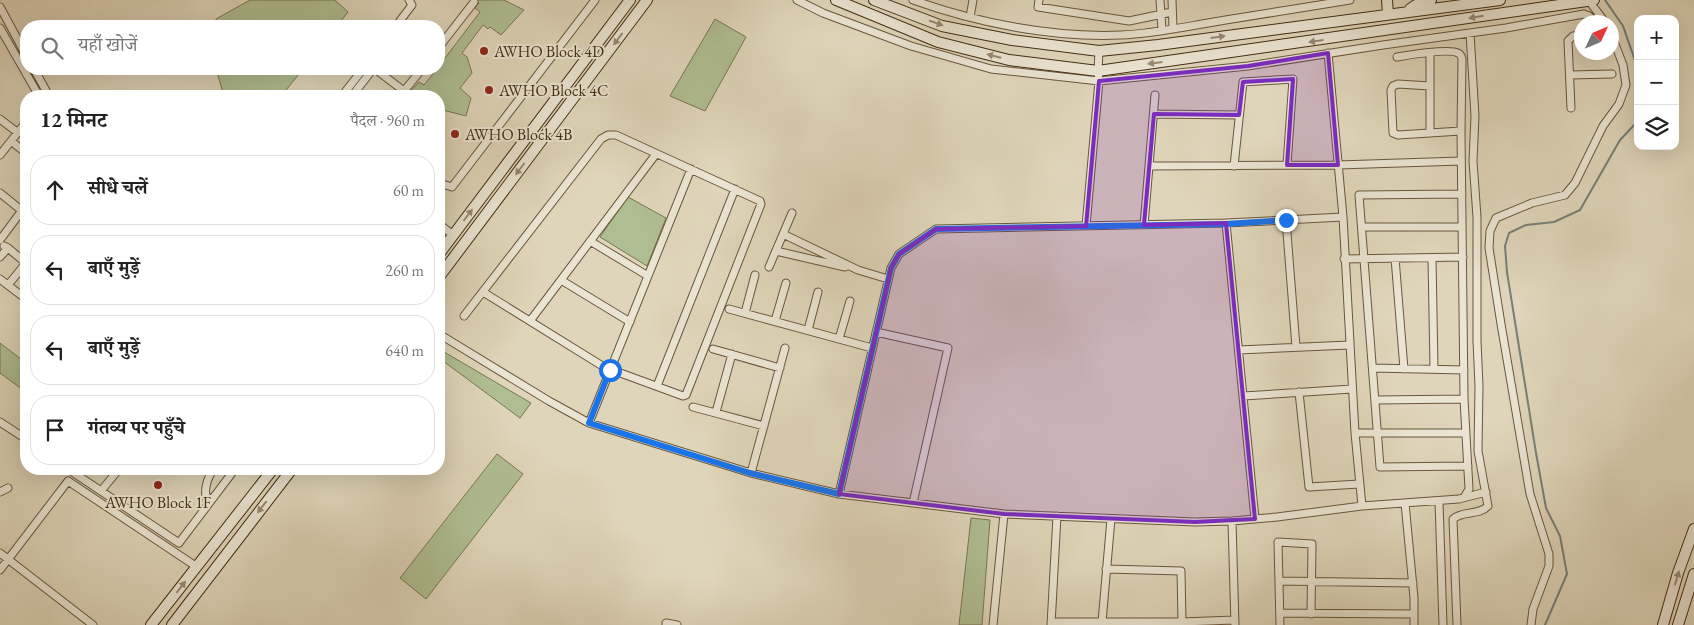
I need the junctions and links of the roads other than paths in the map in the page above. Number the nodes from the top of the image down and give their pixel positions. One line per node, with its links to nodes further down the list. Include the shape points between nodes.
1 (409, 0): 30 (street, via 412,5)
2 (595, 0): 80 (street, via 452,187)
3 (630, 0): 95 (street, one-way to 3)
4 (647, 0): 108 (street, one-way to 108)
5 (797, 0): 53 (street, via 911,46 991,69)
6 (836, 0): 53 (street, one-way to 6, via 1009,60 938,42)
7 (874, 0): 39 (street, one-way to 39, via 942,26 1012,40)
8 (913, 0): 29 (street)
9 (973, 0): 29 (street)
10 (1039, 0): 26 (street, via 1038,7 1129,21)
11 (1160, 0): 26 (street)
12 (1172, 0): 23 (street)
13 (1350, 0): 33 (street)
14 (1387, 0): 25 (street)
15 (1431, 0): 24 (street, via 1416,4)
16 (1494, 0): 17 (street); 24 (street)
17 (1500, 0)
18 (1594, 0): 19 (street)
19 (1589, 1): 22 (street); 27 (street)
20 (474, 2): 37 (street)
21 (0, 7): 38 (street)
22 (1539, 8): 31 (street); 53 (street, one-way to 53)
23 (1172, 12): 26 (street); 33 (street)
24 (1405, 12): 25 (street)
25 (1388, 14): 39 (street, one-way to 25)
26 (1161, 15): 34 (street)
27 (1600, 15)
28 (1574, 16): 31 (street)
29 (970, 17): 34 (street, via 1079,35 1122,35)
30 (401, 20)
31 (1539, 22): 35 (street)
32 (0, 28): 44 (street)
33 (1173, 28): 34 (street)
34 (1162, 30)
35 (1470, 33): 40 (street); 172 (street, via 1477,216 1478,452)
36 (1574, 36): 52 (street, via 1568,41)
37 (445, 39)
38 (20, 44)
39 (1099, 51): 53 (street)
40 (1328, 53): 53 (street, via 1248,66); 76 (street)
41 (1430, 53): 43 (street); 54 (street); 67 (street, via 1455,52 1462,59)
42 (1619, 54): 212 (street, via 1626,85 1619,104 1574,183 1565,195 1532,203 1496,218 1490,231 1489,248 1499,314 1530,494 1549,554 1549,566)
43 (1397, 57)
44 (20, 62)
45 (1612, 74): 52 (street)
46 (28, 75): 55 (street)
47 (37, 75): 56 (street)
48 (358, 75): 57 (street)
49 (369, 75): 58 (street)
50 (381, 75): 59 (street)
51 (417, 75): 60 (street)
52 (1570, 75): 62 (street)
53 (1099, 76): 91 (street)
54 (1430, 86): 69 (street); 69 (street, via 1398,84 1391,90 1393,133)
55 (36, 90)
56 (46, 90)
57 (347, 90)
58 (357, 90)
59 (398, 90)
60 (405, 90)
61 (1155, 95): 63 (street)
62 (1571, 108)
63 (1154, 114): 64 (street); 77 (street)
64 (1239, 115): 75 (street, via 1243,82 1293,78); 78 (street)
65 (0, 118): 68 (street)
66 (20, 130): 68 (street)
67 (1461, 131): 69 (street); 74 (street)
68 (18, 132): 70 (street)
69 (1430, 132)
70 (11, 141): 71 (street); 73 (street)
71 (20, 148)
72 (656, 154): 79 (street); 97 (street); 118 (street, via 616,135 608,135 601,140)
73 (0, 155)
74 (1461, 161): 76 (street); 83 (street)
75 (1288, 165): 76 (street); 78 (street)
76 (1338, 165): 87 (street)
77 (1150, 166): 78 (street); 90 (street)
78 (1234, 166)
79 (691, 169): 81 (street); 112 (street)
80 (445, 185)
81 (735, 189): 145 (street); 145 (street, via 758,199 761,204 688,393 683,396)
82 (0, 193): 84 (street)
83 (1462, 194): 92 (street, via 1359,195); 93 (street)
84 (20, 207)
85 (792, 213): 94 (street)
86 (20, 216): 96 (street)
87 (1343, 217): 88 (street); 105 (street)
88 (1286, 220): 89 (street); 133 (street)
89 (1226, 224): 90 (street); 137 (street)
90 (1144, 225): 91 (street)
91 (1086, 226): 114 (street, via 936,229 899,254)
92 (1362, 227): 93 (street); 106 (street)
93 (1462, 227): 101 (street)
94 (783, 234): 99 (street); 110 (street)
95 (446, 238)
96 (0, 241): 98 (street)
97 (590, 241): 112 (street); 115 (street)
98 (8, 248): 100 (street); 102 (street)
99 (776, 251): 107 (street); 110 (street)
100 (0, 257)
101 (1463, 257): 104 (street); 144 (street)
102 (20, 258)
103 (1395, 258): 104 (street); 106 (street); 141 (street)
104 (1432, 258): 142 (street)
105 (1344, 259): 106 (street); 132 (street)
106 (1364, 259): 140 (street)
107 (769, 267)
108 (445, 269)
109 (20, 270): 117 (street)
110 (858, 270): 114 (street)
111 (755, 275): 123 (street)
112 (648, 276): 127 (street)
113 (0, 279): 117 (street)
114 (888, 279): 129 (street)
115 (560, 280): 126 (street); 127 (street)
116 (786, 283): 125 (street)
117 (8, 285): 120 (street)
118 (483, 292): 124 (street); 126 (street)
119 (818, 292): 128 (street)
120 (20, 294)
121 (850, 301): 131 (street)
122 (729, 309): 123 (street)
123 (745, 313): 125 (street)
124 (464, 316)
125 (775, 321): 128 (street)
126 (530, 322): 143 (street)
127 (630, 322): 143 (street)
128 (808, 330): 131 (street)
129 (876, 332): 135 (street); 177 (street, via 948,348)
130 (445, 338): 154 (street)
131 (839, 339): 135 (street)
132 (1349, 345): 133 (street); 146 (street)
133 (1296, 347): 137 (street)
134 (785, 348): 139 (street)
135 (872, 348): 173 (street)
136 (713, 349): 138 (street)
137 (1239, 350): 148 (street)
138 (732, 354): 139 (street); 152 (street)
139 (780, 368): 155 (street)
140 (1373, 368): 141 (street); 150 (street)
141 (1404, 369): 142 (street)
142 (1434, 369): 144 (street)
143 (610, 370): 145 (street); 154 (street)
144 (1464, 370): 149 (street)
145 (657, 386)
146 (1352, 389): 147 (street); 156 (street)
147 (1299, 392): 148 (street); 168 (street, via 1309,487)
148 (1243, 396): 183 (street)
149 (1464, 399): 150 (street); 158 (street)
150 (1376, 400): 157 (street)
151 (693, 407): 152 (street)
152 (716, 412): 155 (street)
153 (0, 422): 159 (street)
154 (589, 423): 161 (street)
155 (764, 426): 161 (street)
156 (1355, 433): 157 (street); 168 (street)
157 (1378, 433): 158 (street); 160 (street, via 1380,467)
158 (1466, 433): 160 (street)
159 (20, 435)
160 (1468, 466): 174 (street, via 1469,489)
161 (750, 473): 173 (street)
162 (77, 475): 170 (street)
163 (113, 475): 170 (street)
164 (210, 475): 176 (street, via 206,487)
165 (230, 475): 176 (street)
166 (268, 475): 188 (street)
167 (287, 475): 204 (street, one-way to 204)
168 (1359, 484): 179 (street)
169 (8, 488): 171 (street)
170 (101, 491): 176 (street, via 179,543)
171 (0, 492)
172 (1486, 492): 174 (street); 211 (street, via 1488,506 1484,511 1458,515 1453,519)
173 (839, 494): 177 (street)
174 (1465, 496): 175 (street)
175 (1439, 501): 178 (street); 210 (street)
176 (209, 503)
177 (913, 503): 180 (street)
178 (1405, 503): 179 (street); 194 (street)
179 (1362, 506): 183 (street)
180 (1004, 514): 181 (street); 207 (street)
181 (1058, 516): 182 (street); 201 (street)
182 (1111, 519): 184 (street); 189 (street)
183 (1255, 519): 184 (street)
184 (1232, 521): 200 (street)
185 (1694, 529): 213 (street, one-way to 185)
186 (0, 553): 187 (street)
187 (8, 559): 188 (street, via 68,481); 190 (street); 202 (street)
188 (197, 567): 203 (street, one-way to 188)
189 (1106, 569): 198 (street); 199 (street, via 1181,571)
190 (0, 570)
191 (1694, 574): 214 (street)
192 (1279, 581): 193 (street); 193 (street, via 1278,542 1312,544); 195 (street)
193 (1312, 582): 194 (street); 196 (street)
194 (1413, 583): 197 (street)
195 (1280, 613): 196 (street); 208 (street)
196 (1311, 614): 197 (street)
197 (1414, 614): 209 (street)
198 (1102, 622): 199 (street); 201 (street)
199 (1182, 622): 200 (street)
200 (1235, 622)
201 (1051, 624)
202 (93, 625)
203 (152, 625)
204 (172, 625)
205 (666, 625): 206 (street)
206 (676, 625)
207 (993, 625)
208 (1280, 625)
209 (1414, 625)
210 (1443, 625)
211 (1456, 625)
212 (1531, 625)
213 (1663, 625)
214 (1678, 625)

